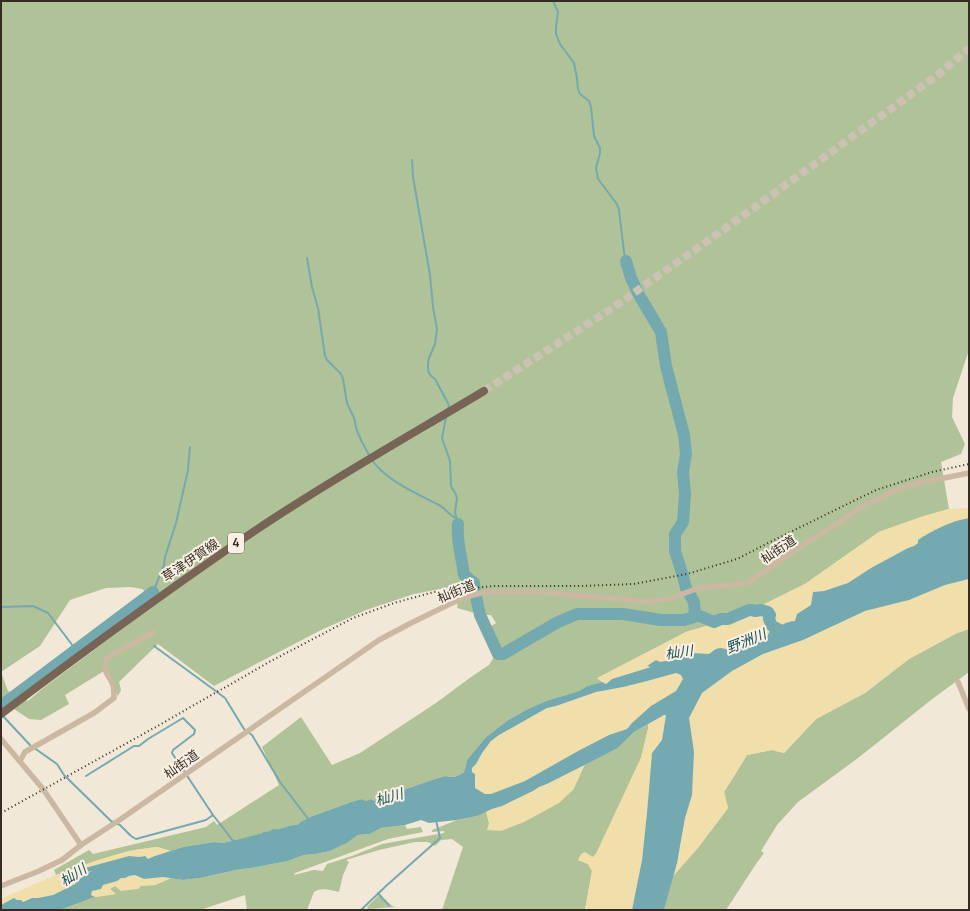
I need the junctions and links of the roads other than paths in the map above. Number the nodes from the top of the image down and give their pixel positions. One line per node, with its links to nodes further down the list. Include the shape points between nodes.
1 (484, 391): 6 (main road, 草津伊賀線 / 4, via 327,484 259,528 160,596)
2 (969, 473): 9 (street, 杣街道, via 914,484 862,506 747,583 698,588 667,600 639,601 503,591 485,592 452,603 379,640)
3 (153, 632): 8 (street, via 107,658 104,663 114,698 94,713 25,752)
4 (958, 682): 5 (street)
5 (969, 709)
6 (1, 714)
7 (1, 739): 8 (street)
8 (20, 761): 9 (street, via 43,789)
9 (81, 845): 10 (street, 杣街道, via 62,860)
10 (1, 886)

